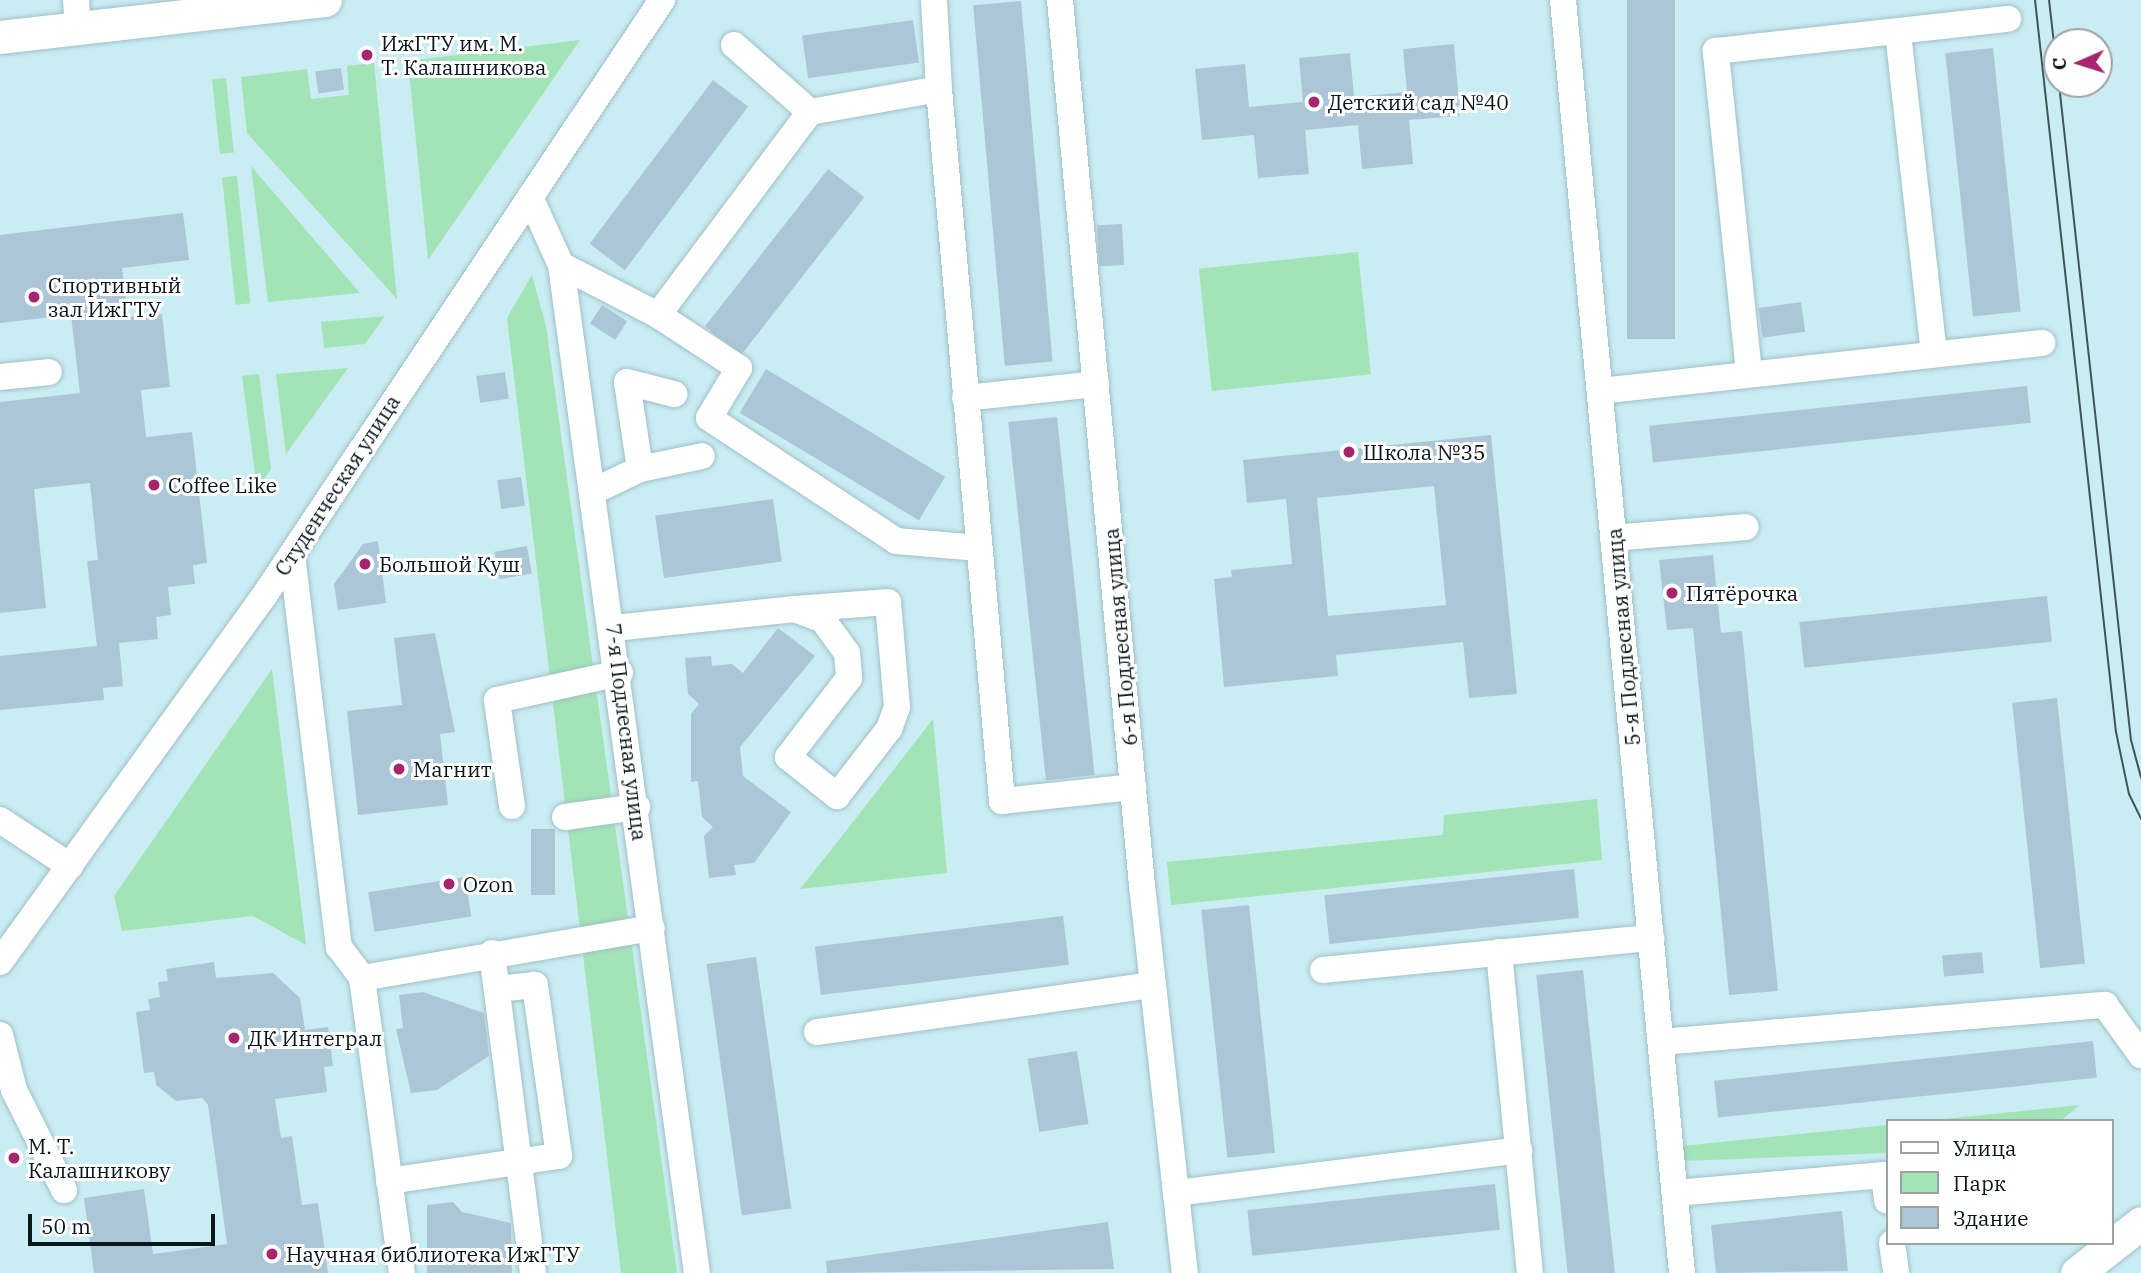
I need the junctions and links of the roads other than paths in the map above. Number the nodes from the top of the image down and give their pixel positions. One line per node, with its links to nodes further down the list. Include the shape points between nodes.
1 (325, 0): 6 (main road)
2 (662, 0): 13 (street, Студенческая улица)
3 (934, 0): 11 (street)
4 (1060, 0): 21 (street, 6-я Подлесная улица)
5 (1563, 0): 22 (street, 5-я Подлесная улица)
6 (77, 14): 9 (main road)
7 (2008, 19): 8 (street)
8 (1898, 33): 17 (street); 19 (street, via 1716,51)
9 (0, 37)
10 (734, 45): 12 (street)
11 (939, 89): 12 (street); 24 (street)
12 (810, 112): 15 (street)
13 (530, 197): 14 (street, 7-я Подлесная улица); 31 (street, Студенческая улица)
14 (561, 265): 15 (street); 27 (street, 7-я Подлесная улица)
15 (658, 315): 30 (street, via 739,368 709,418 896,541)
16 (2042, 342): 17 (street)
17 (1934, 354): 19 (street)
18 (50, 372): 20 (street)
19 (1748, 373): 22 (street)
20 (0, 377)
21 (1096, 384): 24 (street); 35 (street, 6-я Подлесная улица)
22 (1600, 391): 29 (street, 5-я Подлесная улица)
23 (674, 394): 26 (street, via 627,382)
24 (965, 398): 30 (street)
25 (702, 456): 26 (street)
26 (640, 469): 27 (street)
27 (594, 491): 33 (street, 7-я Подлесная улица)
28 (1746, 527): 29 (street)
29 (1614, 538): 42 (street, 5-я Подлесная улица)
30 (979, 548): 35 (street, via 1002,801)
31 (292, 554): 40 (street, Студенческая улица); 47 (street, via 339,947)
32 (795, 609): 32 (street, via 823,620 848,653 849,678 788,757 837,796 889,729 897,707 888,602); 33 (street)
33 (614, 628): 34 (street, 7-я Подлесная улица)
34 (620, 673): 36 (street, via 497,700); 37 (street, 7-я Подлесная улица)
35 (1133, 787): 48 (street, 6-я Подлесная улица)
36 (512, 806)
37 (637, 807): 38 (street); 41 (street, 7-я Подлесная улица)
38 (565, 817)
39 (0, 820): 40 (street)
40 (69, 866): 45 (street, Студенческая улица)
41 (652, 928): 44 (street); 68 (street, 7-я Подлесная улица)
42 (1651, 938): 43 (street); 52 (street, 5-я Подлесная улица)
43 (1499, 952): 46 (street); 54 (street)
44 (492, 953): 47 (street); 49 (street)
45 (0, 962)
46 (1322, 970)
47 (362, 978): 56 (street)
48 (1153, 985): 50 (street); 59 (street, 6-я Подлесная улица)
49 (496, 989): 55 (street); 55 (street, via 535,985 559,1156)
50 (817, 1032)
51 (0, 1035): 58 (street, via 14,1090)
52 (1661, 1042): 53 (street, via 2105,1005); 60 (street, 5-я Подлесная улица)
53 (2141, 1055)
54 (1518, 1150): 59 (street); 69 (street)
55 (519, 1160): 56 (street); 67 (street)
56 (389, 1181): 66 (street)
57 (1885, 1184): 60 (street, via 1884,1175)
58 (64, 1190)
59 (1176, 1193): 65 (street, 6-я Подлесная улица)
60 (1675, 1193): 70 (street, 5-я Подлесная улица)
61 (2141, 1223): 64 (main road)
62 (1892, 1245): 71 (street)
63 (2113, 1245): 72 (main road)
64 (2113, 1245)
65 (1182, 1272)
66 (402, 1273)
67 (533, 1273)
68 (697, 1273)
69 (1530, 1273)
70 (1682, 1273)
71 (1896, 1273)
72 (2077, 1273)

